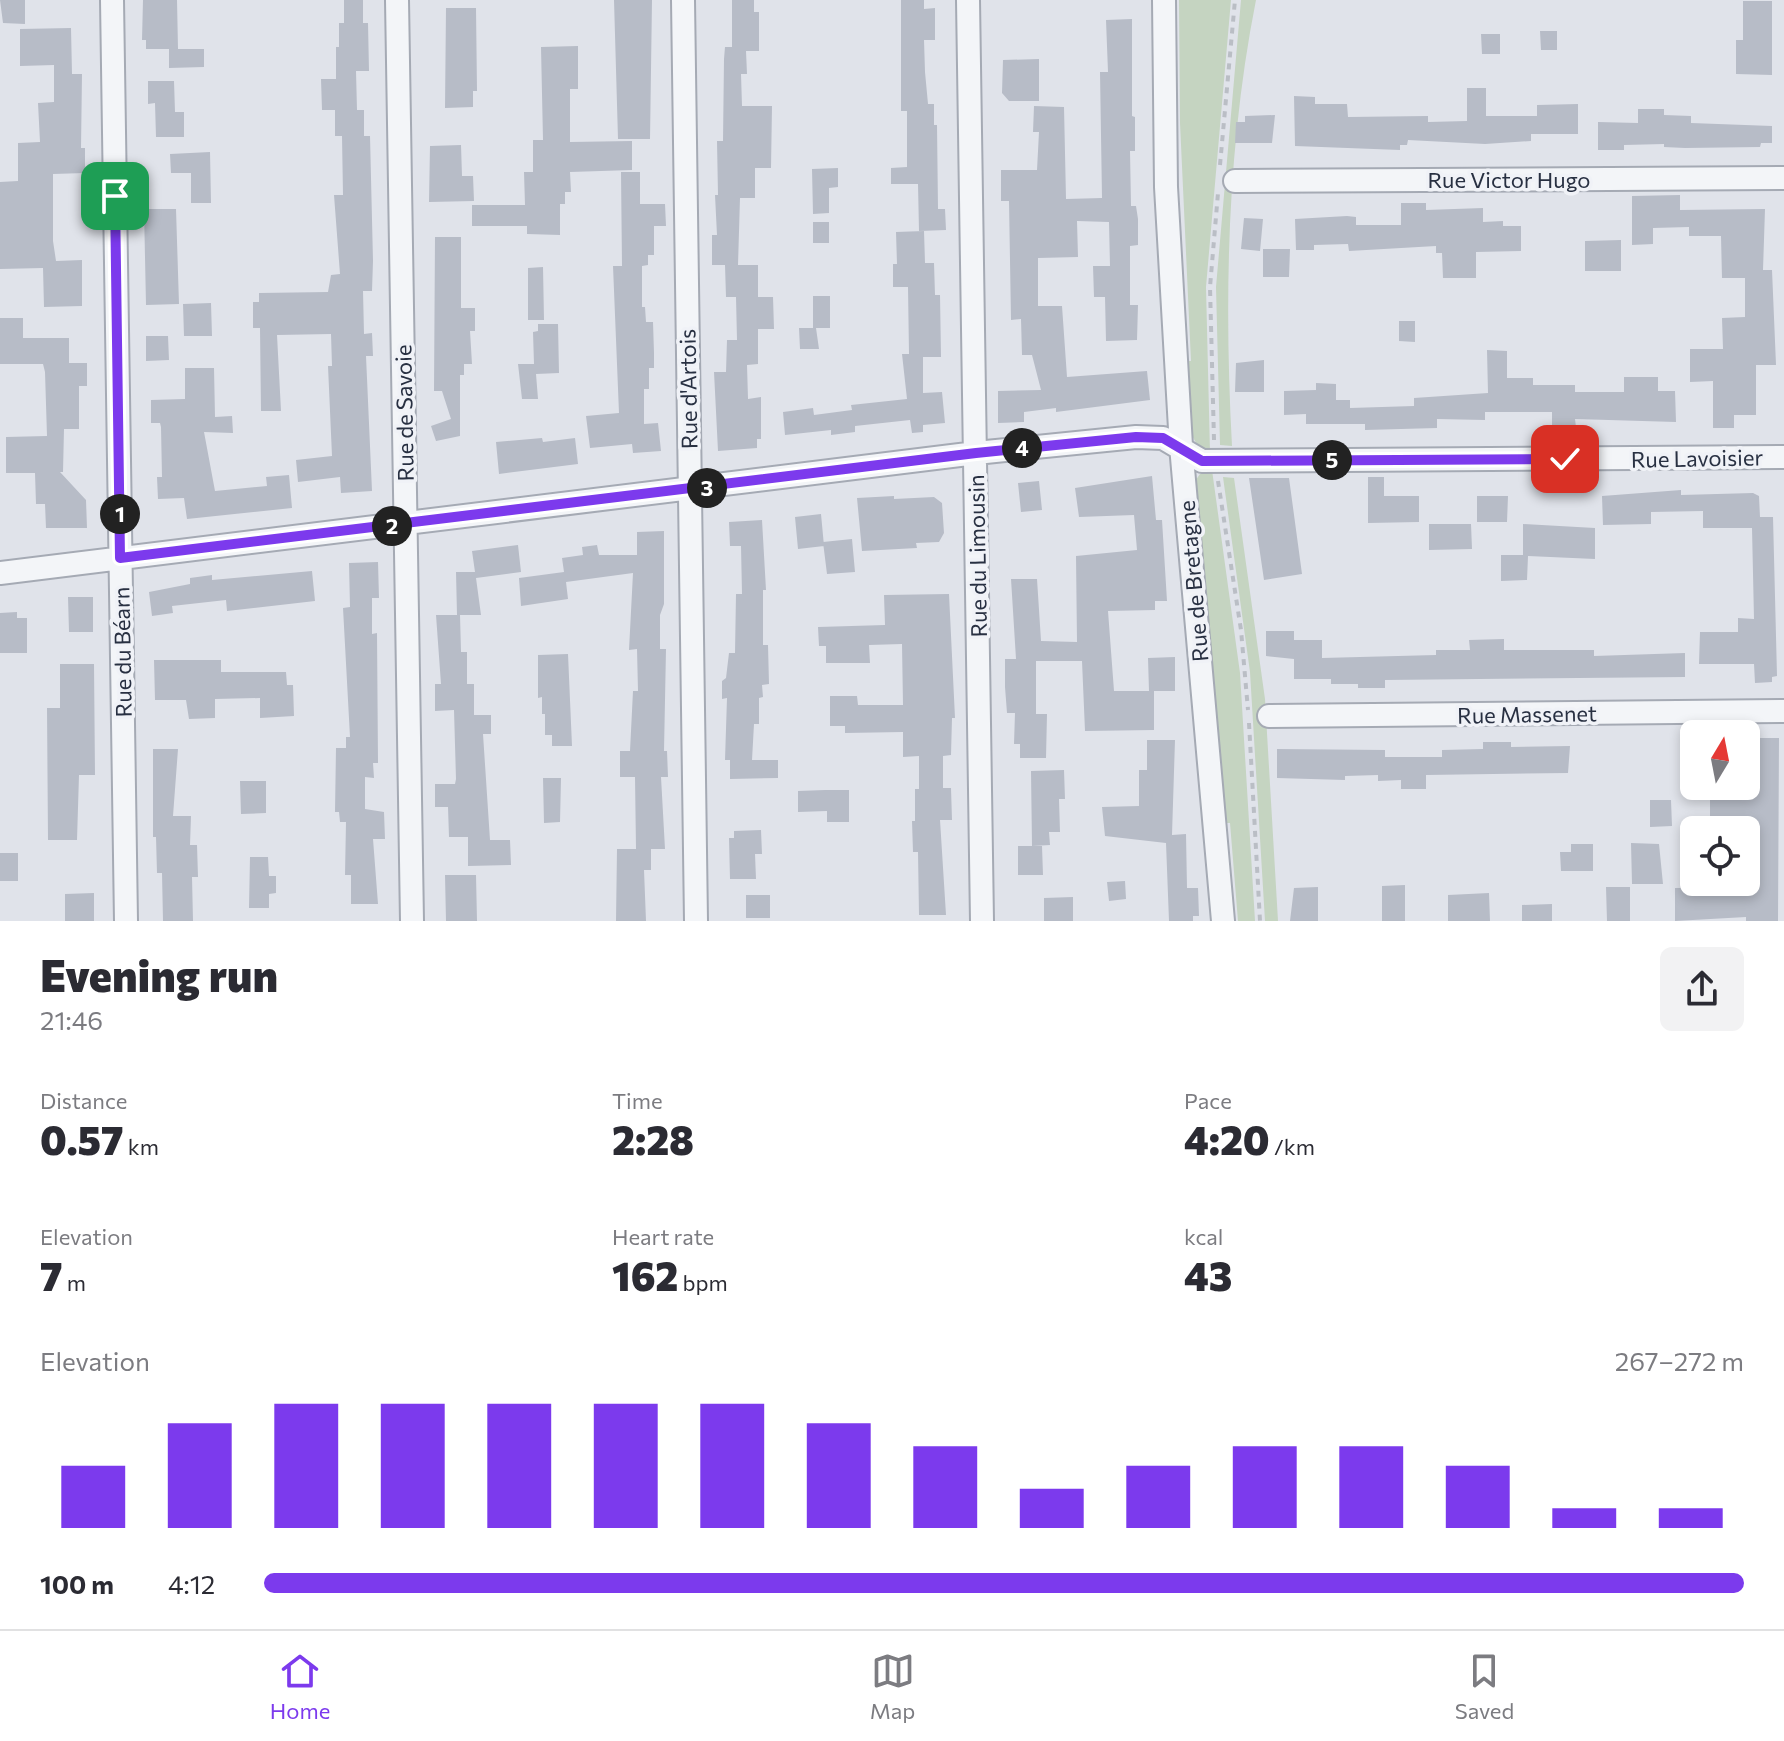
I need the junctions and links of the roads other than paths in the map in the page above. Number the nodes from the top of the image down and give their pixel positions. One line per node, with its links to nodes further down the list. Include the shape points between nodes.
1 (112, 0): 13 (street, Rue du Béarn)
2 (397, 0): 12 (street, Rue de Savoie)
3 (683, 0): 11 (street, Rue d'Artois)
4 (968, 0): 9 (street, Rue du Limousin)
5 (1164, 0): 8 (street, Rue de Bretagne, via 1166,187)
6 (1784, 178): 7 (street, Rue Victor Hugo)
7 (1235, 181)
8 (1181, 446): 9 (street, Rue Lavoisier, via 1163,438 1136,437); 10 (street, Rue Lavoisier, via 1202,461); 21 (street, Rue de Bretagne)
9 (976, 453): 11 (street, Rue Lavoisier); 20 (street, Rue du Limousin)
10 (1784, 457)
11 (690, 490): 12 (street, Rue Lavoisier); 19 (street, Rue d'Artois)
12 (406, 524): 13 (street, Rue Lavoisier); 18 (street, Rue de Savoie)
13 (120, 558): 14 (street, Rue Lavoisier); 17 (street, Rue du Béarn)
14 (0, 573)
15 (1784, 711): 16 (street, Rue Massenet)
16 (1269, 716)
17 (126, 921)
18 (412, 921)
19 (696, 921)
20 (982, 921)
21 (1223, 921)

